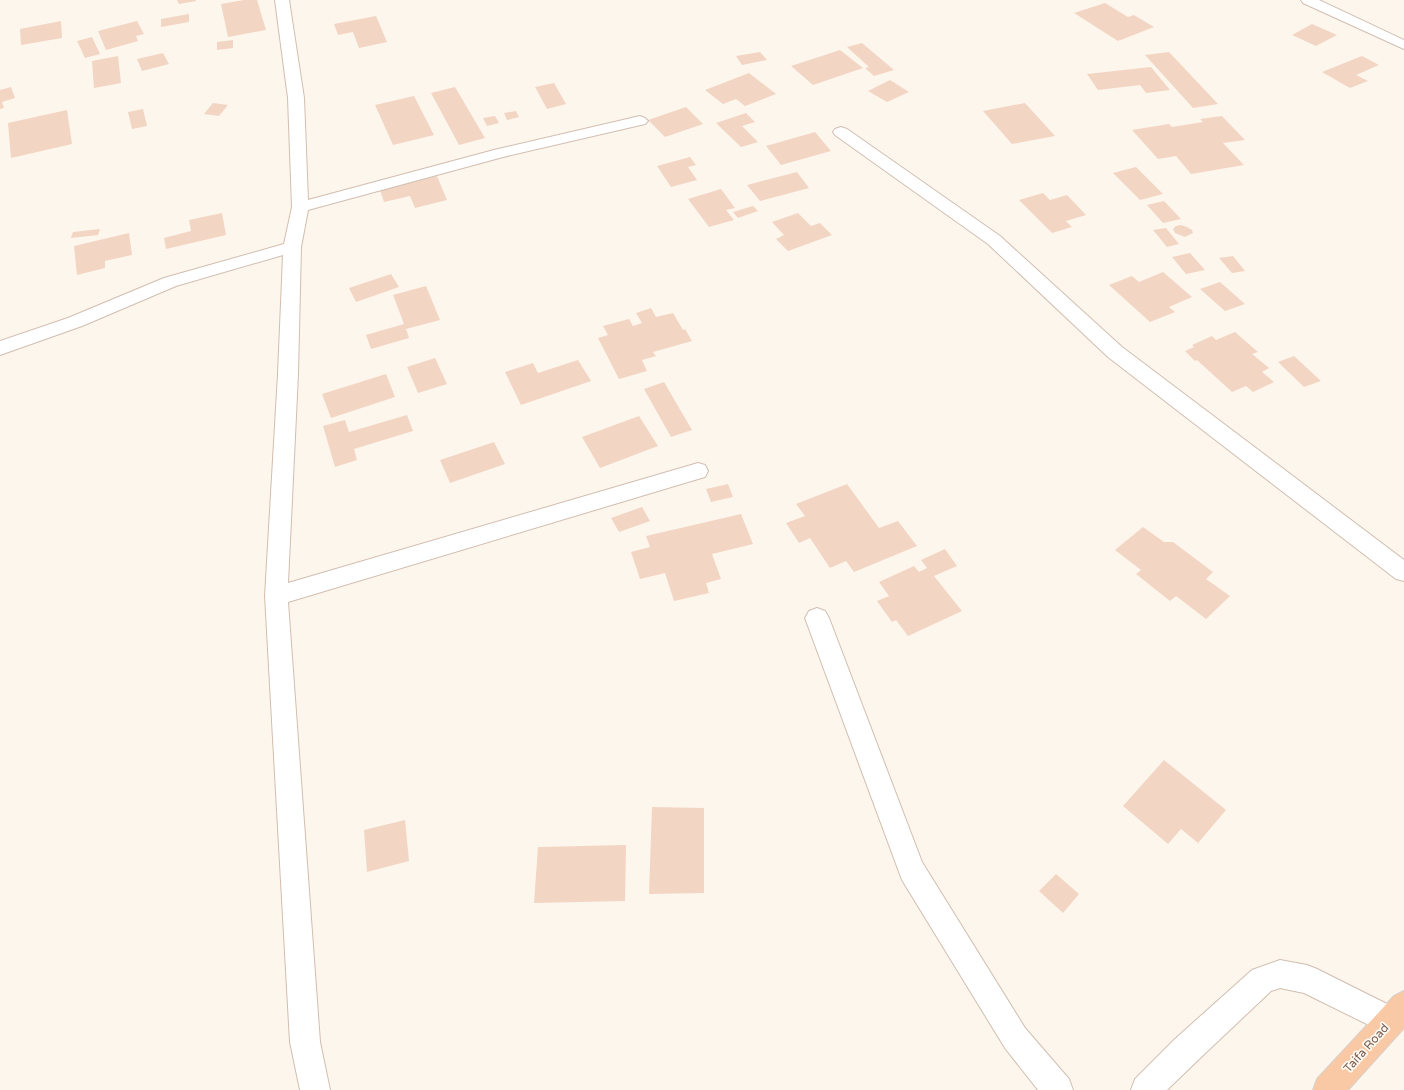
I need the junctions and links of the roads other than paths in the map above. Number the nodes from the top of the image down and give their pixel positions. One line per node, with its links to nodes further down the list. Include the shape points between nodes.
1 (1308, 0): 3 (street)
2 (287, 1): 6 (street, via 296,98)
3 (1404, 45)
4 (640, 121): 6 (street, via 500,153)
5 (841, 132): 10 (street, via 994,240 1116,352)
6 (300, 207): 7 (street)
7 (292, 247): 8 (street, via 170,282 75,322); 11 (street)
8 (0, 348)
9 (698, 471): 11 (street)
10 (1404, 572)
11 (276, 596): 14 (street, via 305,1042)
12 (817, 618): 15 (street, via 912,870 1015,1038)
13 (1397, 1013): 16 (street, via 1307,979 1280,974 1262,980); 17 (highway, Taifa Road)
14 (316, 1090)
15 (1058, 1090)
16 (1146, 1090)
17 (1328, 1090)

